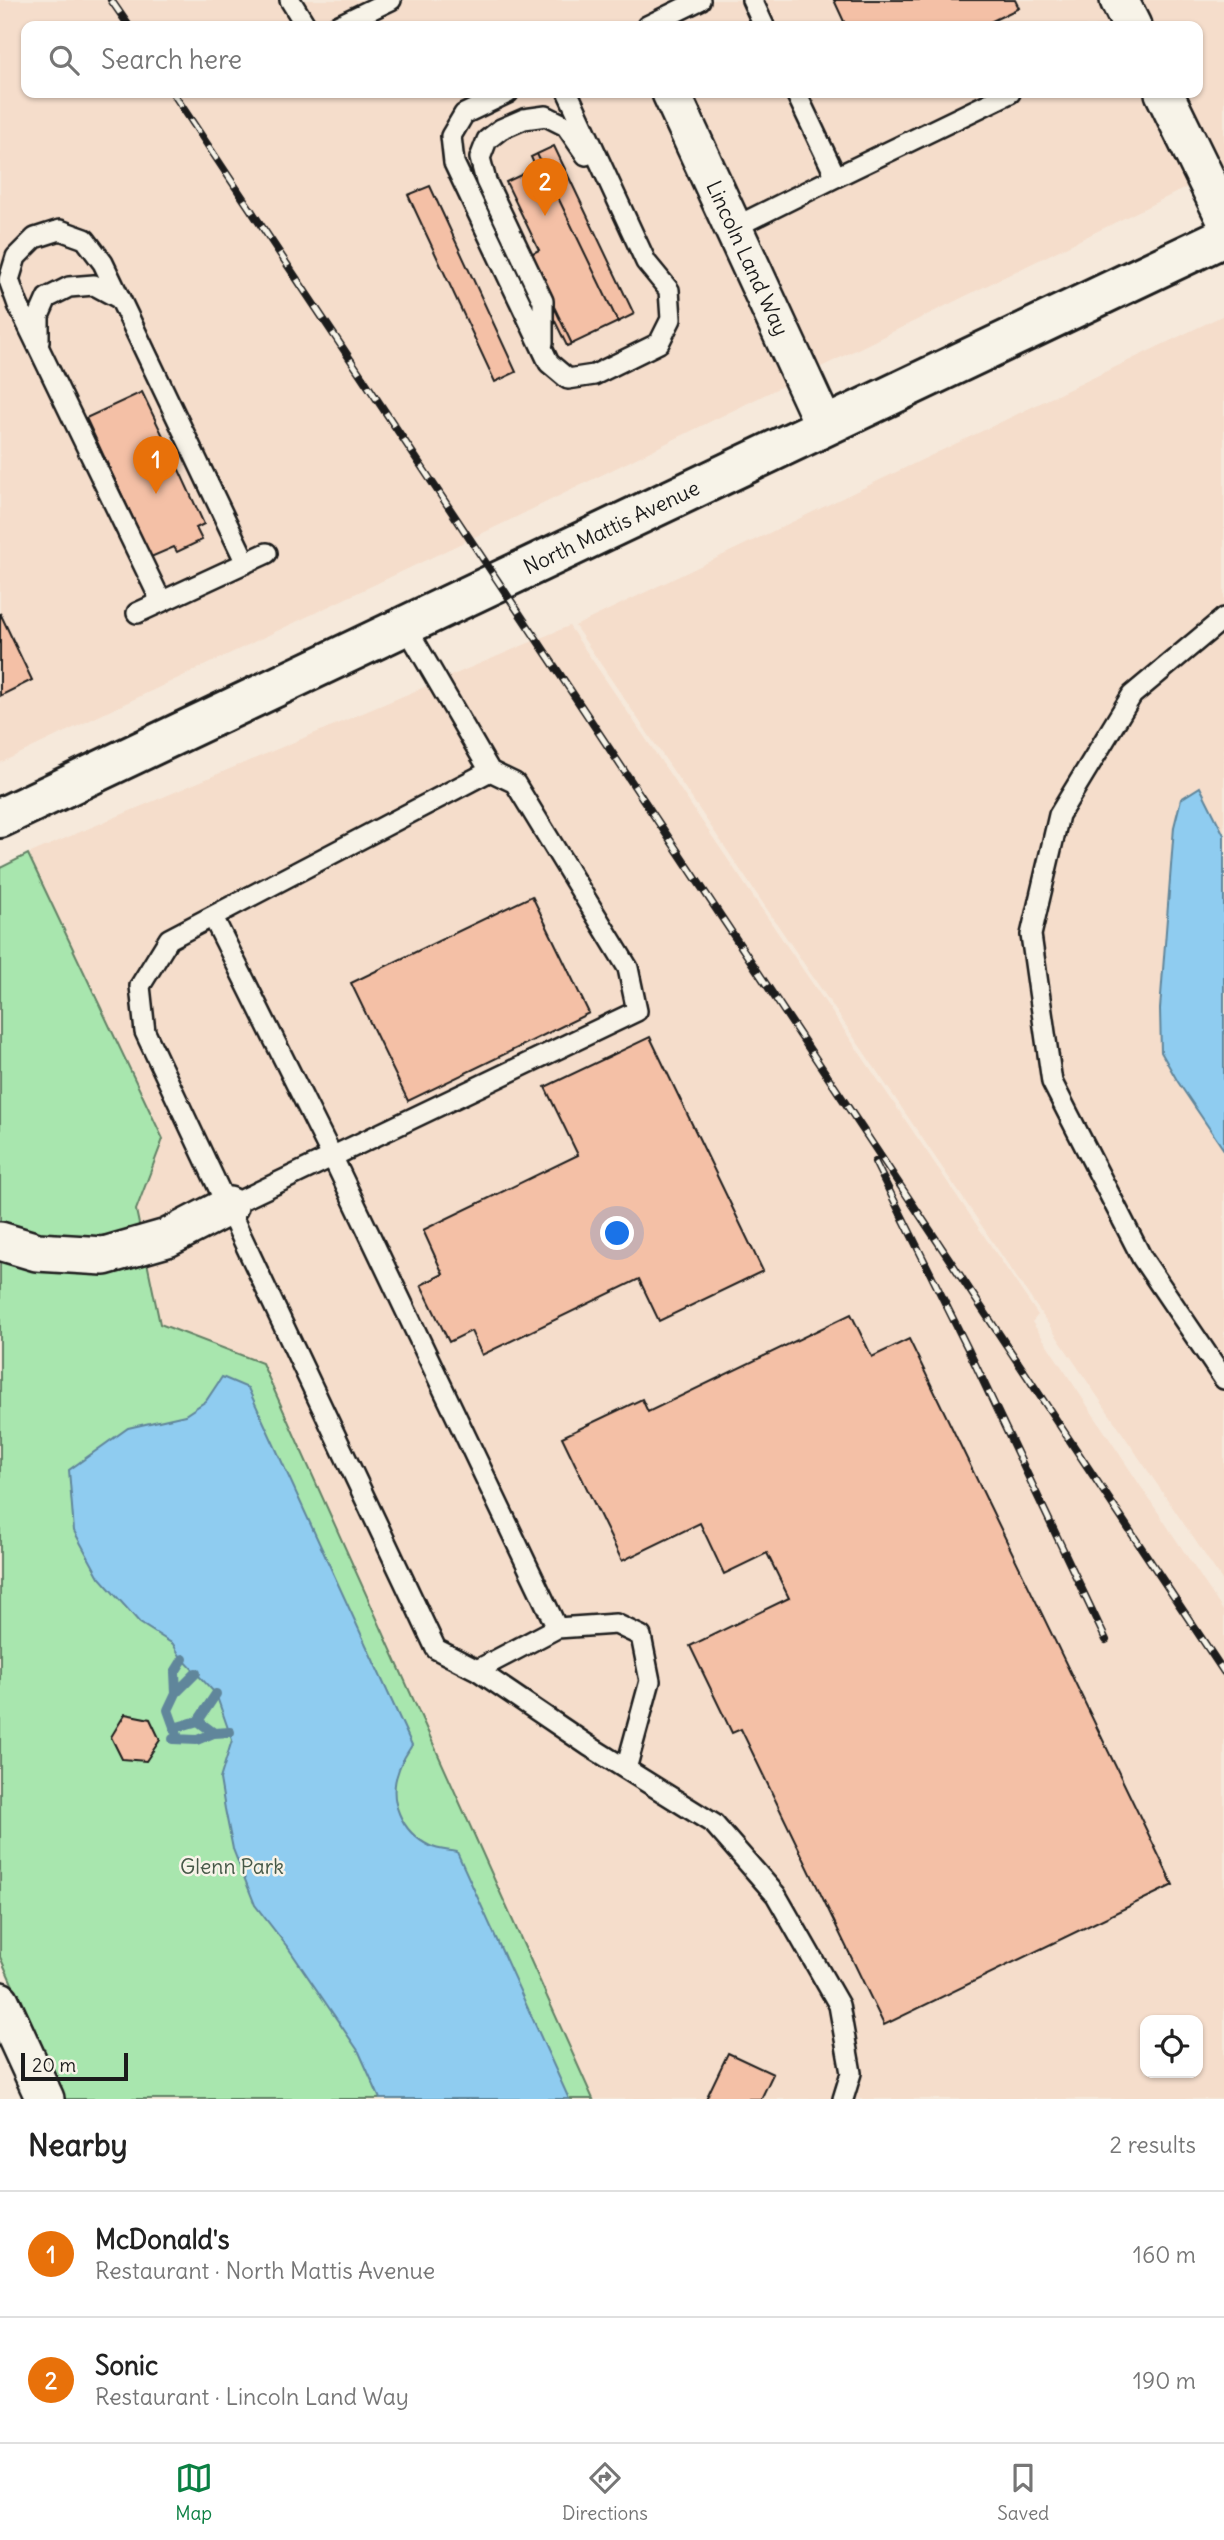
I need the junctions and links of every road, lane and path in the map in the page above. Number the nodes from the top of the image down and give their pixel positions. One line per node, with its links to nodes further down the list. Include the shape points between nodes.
1 (290, 0): 6 (lane)
2 (391, 0): 7 (lane)
3 (700, 0): 8 (lane)
4 (752, 0): 9 (lane)
5 (1119, 0): 10 (street)
6 (303, 21)
7 (347, 21)
8 (657, 21)
9 (762, 21)
10 (1130, 21)
11 (498, 98): 24 (lane, via 464,114 451,136 454,163)
12 (570, 98): 18 (lane)
13 (673, 98): 20 (street, Lincoln Land Way)
14 (798, 98): 17 (lane)
15 (1000, 98): 17 (lane)
16 (1166, 98): 19 (street)
17 (836, 177): 20 (lane)
18 (618, 202): 24 (lane, via 646,262 669,290 671,319 659,343 594,375 568,379 549,363); 24 (lane, via 566,126 546,116 524,118 487,140 480,158 486,181 543,301)
19 (1224, 216)
20 (733, 228): 25 (street, Lincoln Land Way)
21 (1224, 237): 25 (main road, North Mattis Avenue)
22 (120, 299): 23 (lane, via 94,285 69,287 47,298 39,316); 23 (lane, via 85,239 60,230 35,239 16,257 9,280); 27 (lane)
23 (39, 348): 28 (lane)
24 (543, 349)
25 (824, 425): 31 (main road, North Mattis Avenue)
26 (267, 553): 27 (lane)
27 (246, 563): 28 (lane)
28 (161, 601): 29 (lane)
29 (136, 613)
30 (1224, 618): 38 (lane, via 1132,695 1059,815 1031,935 1052,1082 1142,1258)
31 (405, 625): 32 (lane); 33 (main road, North Mattis Avenue)
32 (490, 771): 34 (lane); 35 (lane, via 515,783 621,956 637,1011)
33 (0, 818)
34 (213, 917): 35 (lane); 36 (lane, via 169,939 141,986 145,1031)
35 (333, 1158): 36 (lane); 39 (lane)
36 (229, 1206): 37 (street, via 167,1238 104,1256 37,1252); 40 (lane, via 436,1649)
37 (0, 1241)
38 (1224, 1379)
39 (557, 1628): 40 (lane); 41 (lane, via 617,1624 641,1636 650,1681)
40 (477, 1670): 41 (lane)
41 (626, 1769): 44 (lane, via 714,1824 776,1895 839,2005 851,2073)
42 (0, 2001): 43 (street)
43 (44, 2099)
44 (843, 2099)

